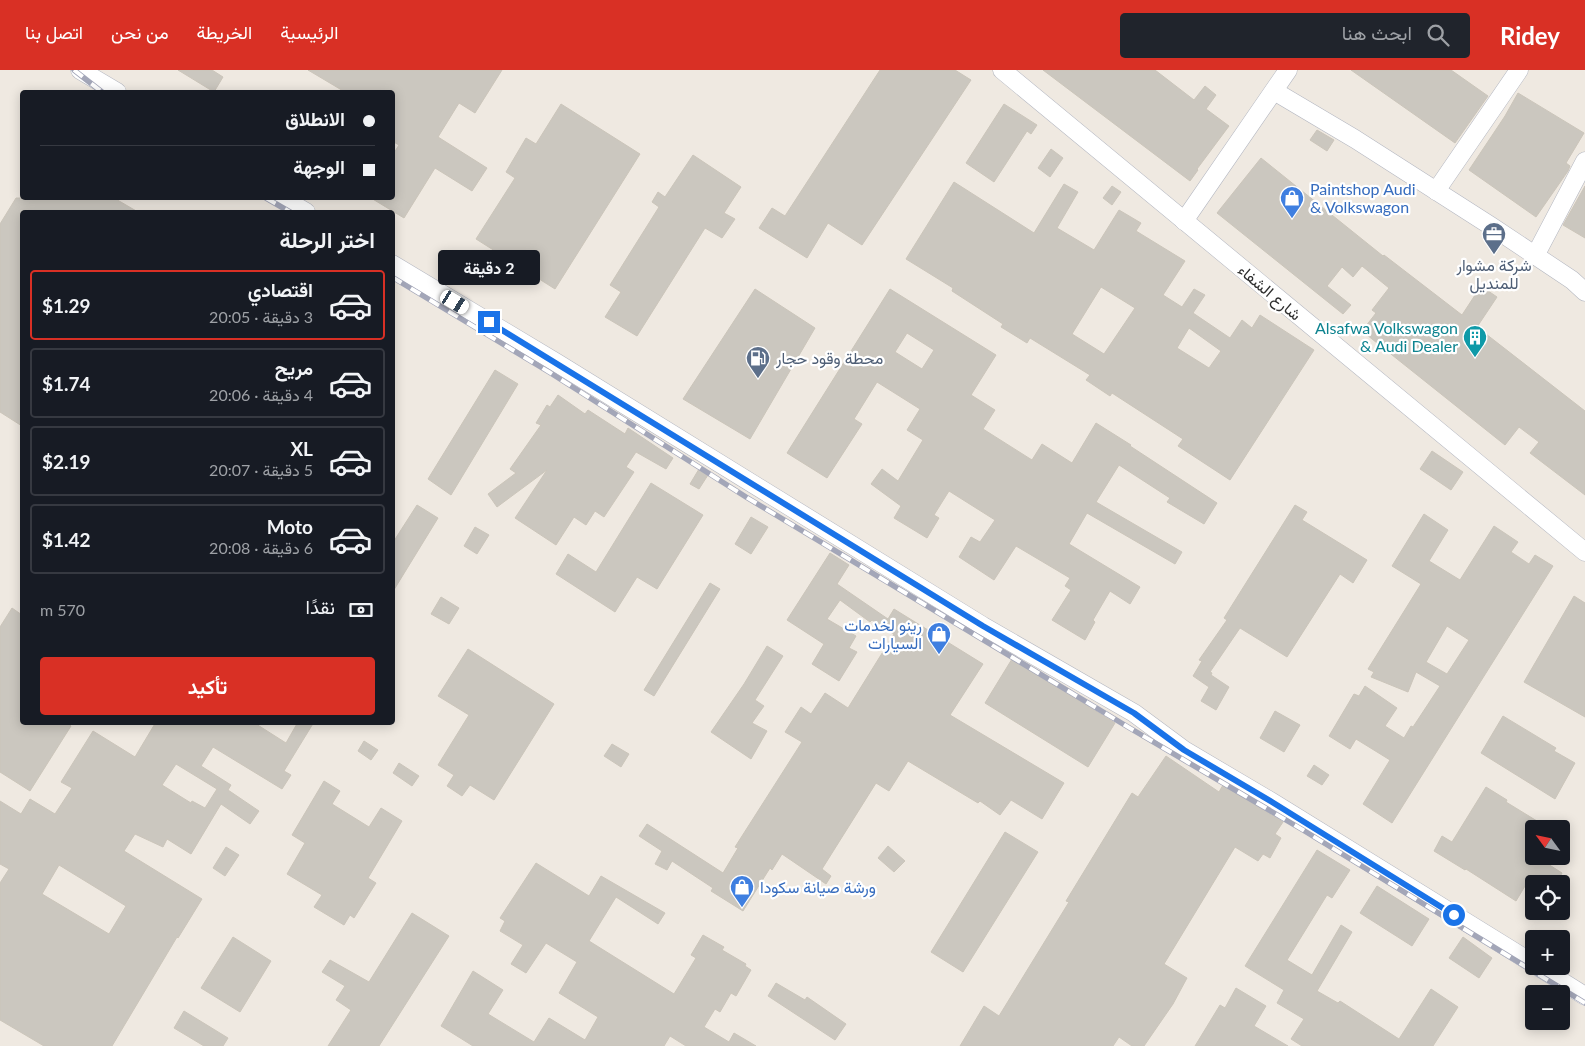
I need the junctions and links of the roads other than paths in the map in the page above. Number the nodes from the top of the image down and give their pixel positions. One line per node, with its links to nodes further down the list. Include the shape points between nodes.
1 (80, 70): 5 (street)
2 (1002, 70): 11 (street, شارع الشفاء)
3 (1288, 70): 6 (street)
4 (1518, 70): 8 (street)
5 (114, 90)
6 (1274, 91): 8 (street); 11 (street)
7 (1585, 161): 12 (street)
8 (1436, 191): 12 (street)
9 (285, 200): 10 (street)
10 (303, 210)
11 (1184, 221): 15 (street, شارع الشفاء)
12 (1536, 256): 14 (street)
13 (395, 266): 16 (street, via 983,626 1134,713 1184,750)
14 (1585, 292)
15 (1585, 552)
16 (1525, 958)
17 (1551, 975): 18 (street)
18 (1585, 996)

